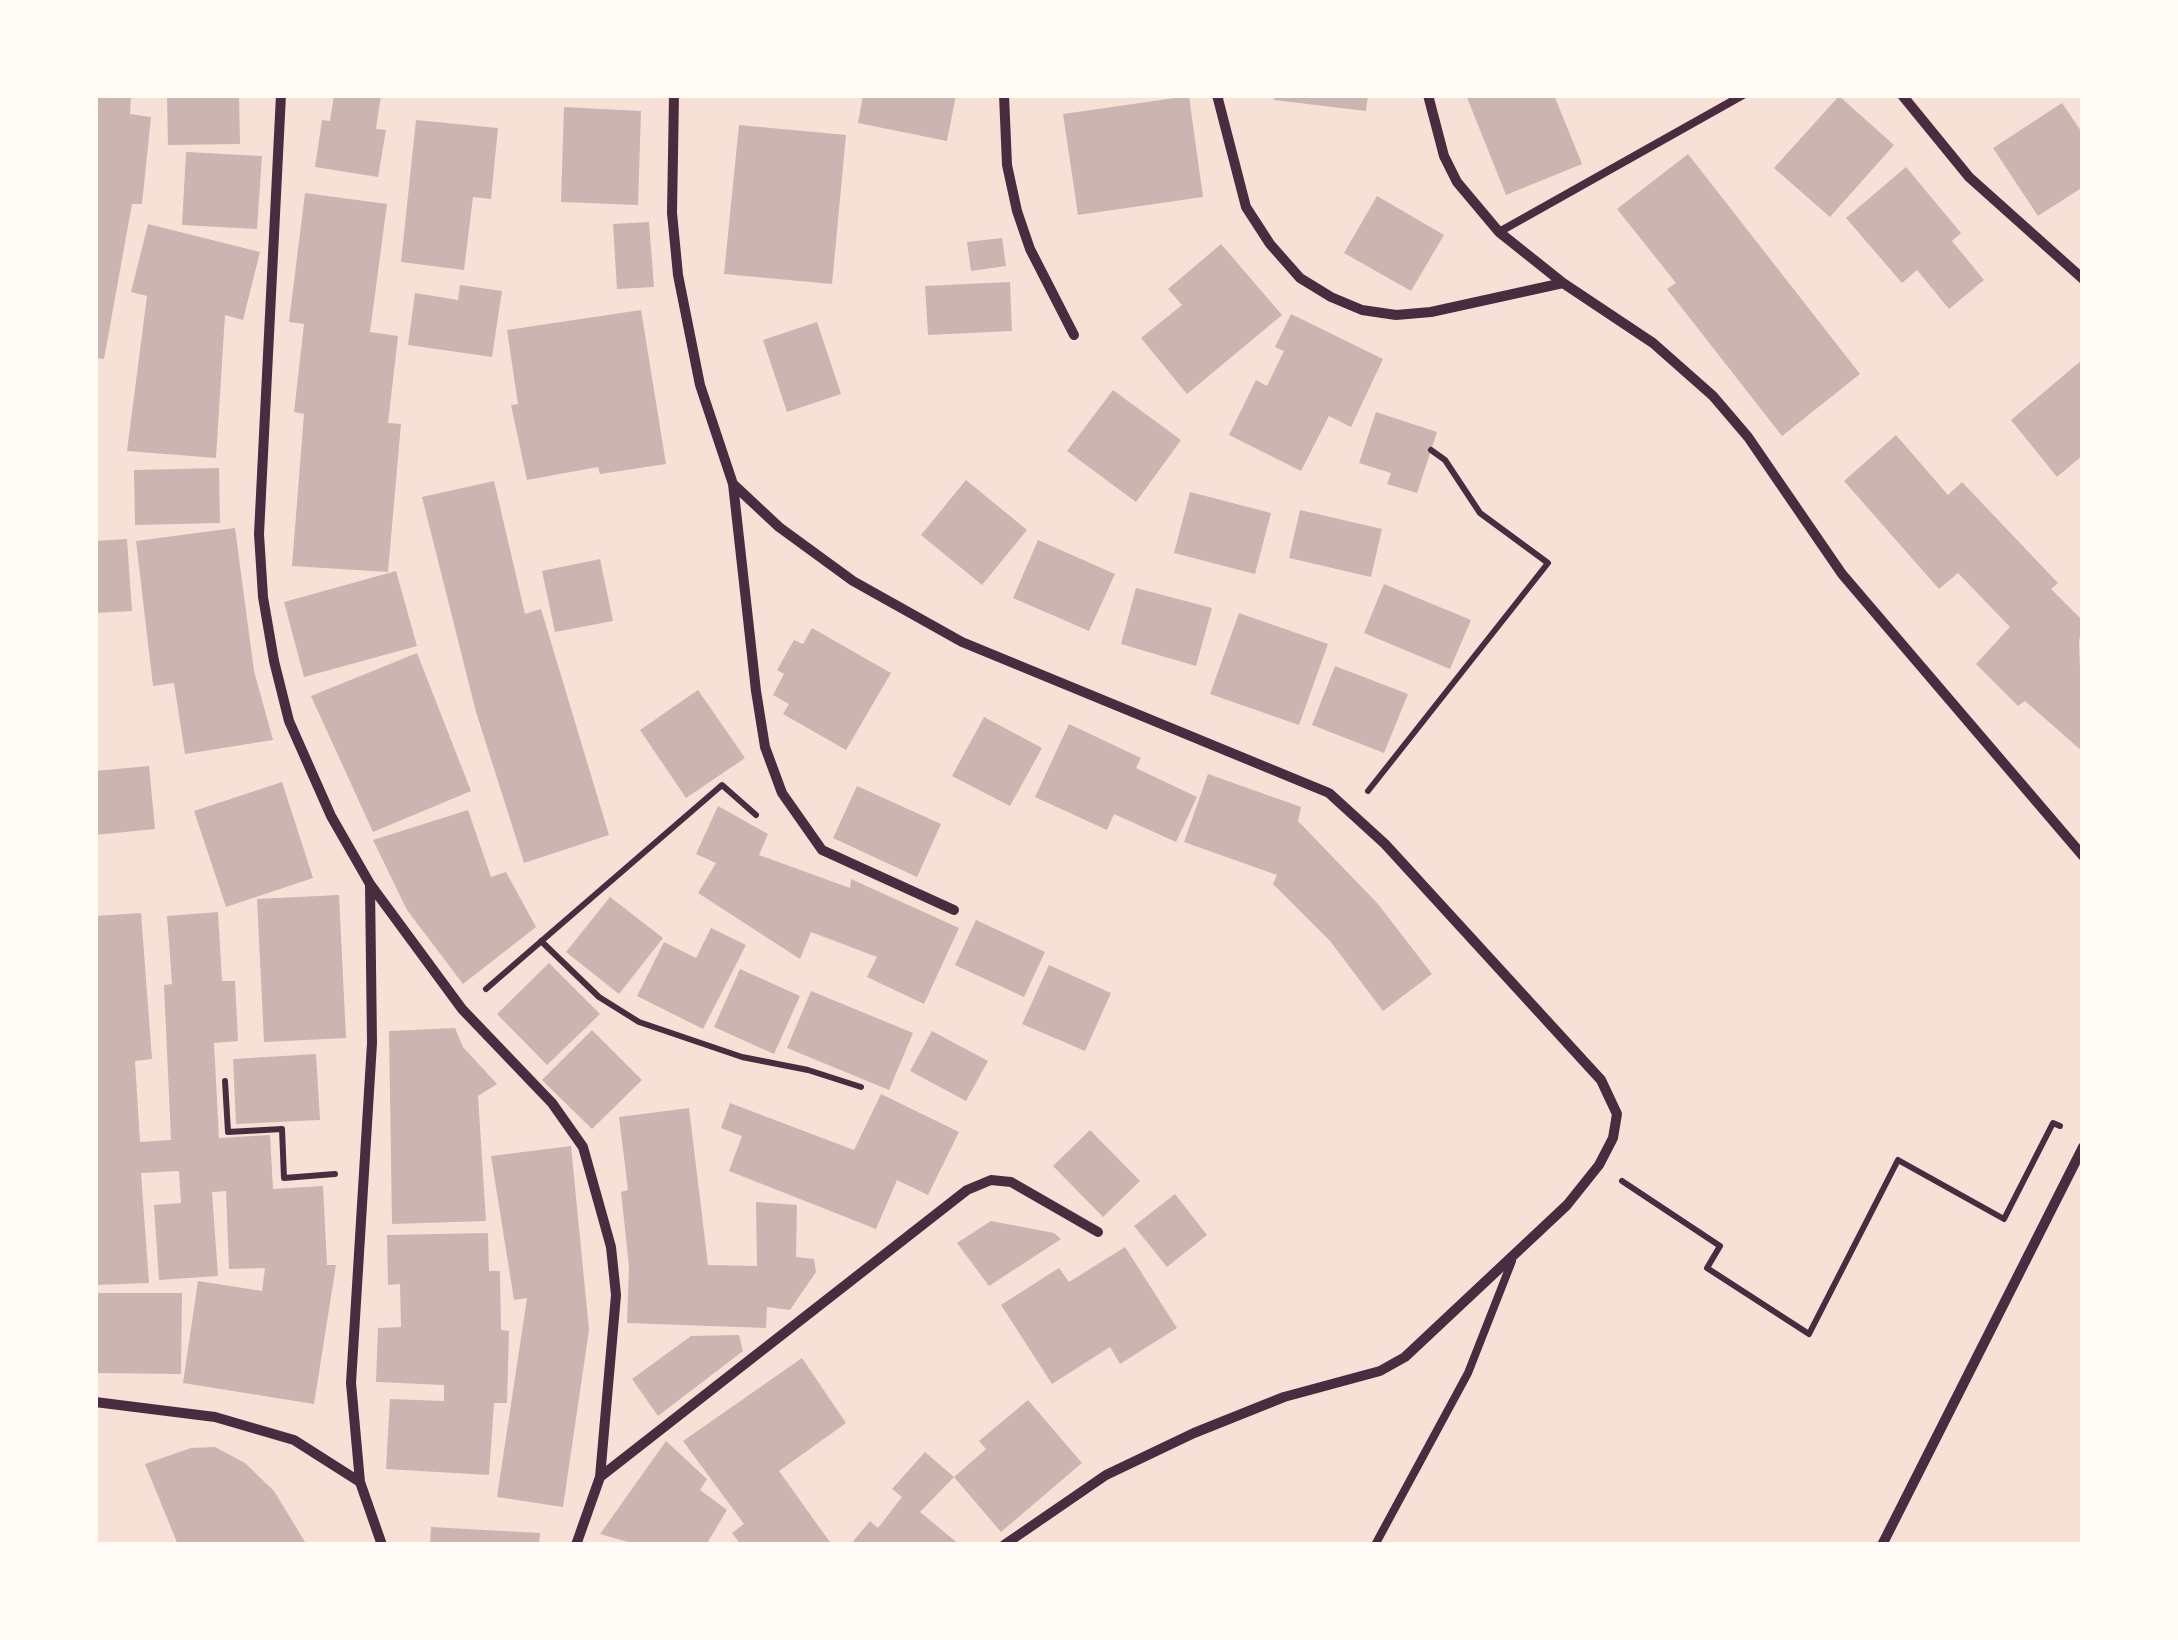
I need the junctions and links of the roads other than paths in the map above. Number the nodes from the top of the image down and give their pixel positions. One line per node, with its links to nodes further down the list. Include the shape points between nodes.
1 (280, 95): 14 (street, via 260,534 263,598 289,721)
2 (674, 95): 12 (street, via 678,275 700,385)
3 (1004, 95): 11 (street, via 1017,211)
4 (1217, 95): 10 (street, via 1246,206 1300,278 1331,297 1396,315)
5 (1428, 95): 8 (street, via 1457,182)
6 (1743, 95): 8 (lane)
7 (1902, 95): 9 (street, via 1969,176)
8 (1499, 232): 10 (street)
9 (2083, 280)
10 (1563, 283): 13 (street, via 1652,343 1712,396 1748,436 1842,574)
11 (1074, 335)
12 (734, 484): 15 (street, via 756,691 765,747 782,793 822,850); 18 (street, via 853,582 962,642 1300,778 1351,811 1612,1095 1618,1114 1614,1138 1599,1165)
13 (2083, 856)
14 (370, 884): 20 (street, via 462,1009 583,1146 616,1294); 21 (street, via 374,973 351,1383)
15 (954, 910)
16 (2083, 1147): 26 (street)
17 (1098, 1232): 20 (street, via 1011,1182 992,1180 966,1190)
18 (1512, 1261): 24 (street, via 1405,1357 1380,1371 1284,1397 1194,1432 1106,1474); 25 (lane, via 1468,1372)
19 (95, 1402): 21 (street, via 257,1426 320,1454)
20 (600, 1477): 23 (street)
21 (360, 1482): 22 (street)
22 (382, 1545)
23 (576, 1545)
24 (1004, 1545)
25 (1375, 1545)
26 (1882, 1545)

